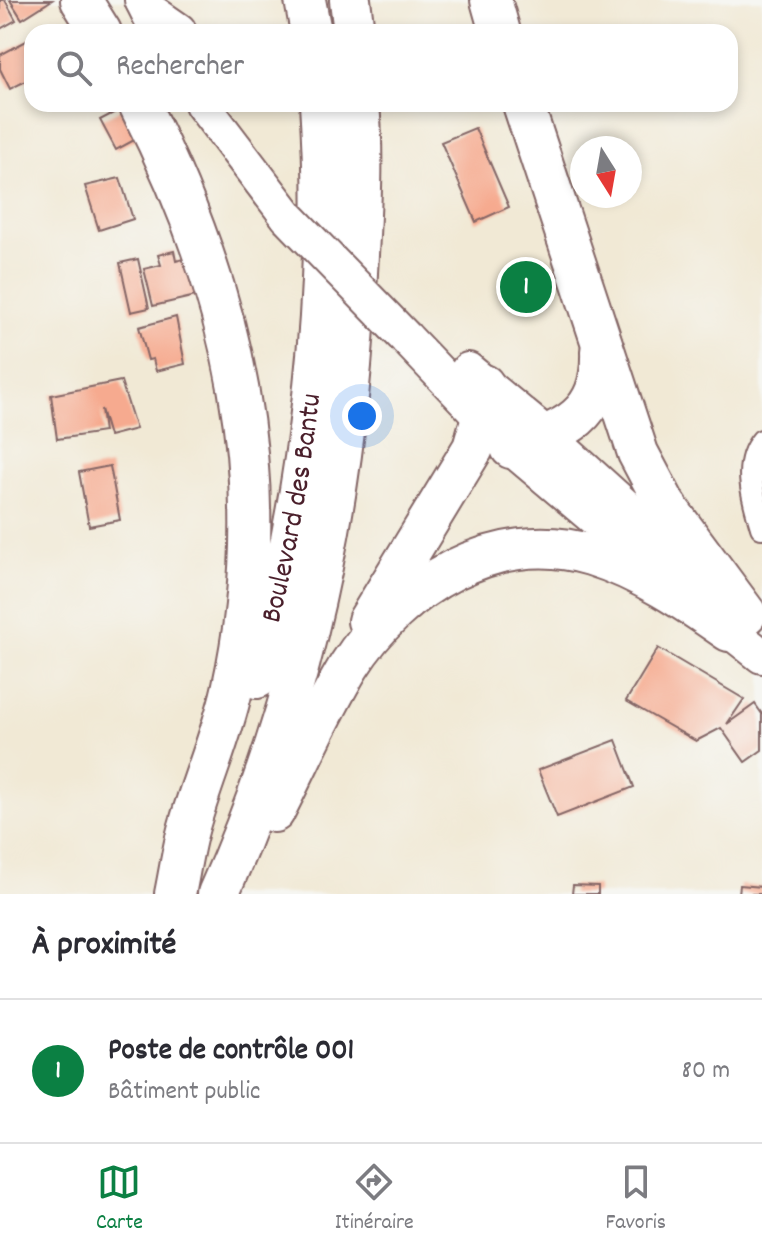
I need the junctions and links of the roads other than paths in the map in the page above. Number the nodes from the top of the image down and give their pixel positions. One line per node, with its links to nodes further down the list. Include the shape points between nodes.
1 (81, 0): 6 (highway)
2 (305, 0): 7 (highway)
3 (311, 0): 8 (highway)
4 (350, 0): 9 (highway)
5 (491, 0): 10 (highway)
6 (96, 24)
7 (311, 24)
8 (312, 24)
9 (353, 24)
10 (498, 24)
11 (143, 112): 26 (highway, via 210,268 229,332 249,457 248,578 239,656 222,730 189,825)
12 (209, 112): 17 (main road)
13 (233, 112): 17 (main road)
14 (320, 112): 26 (highway, Boulevard des Bantu, via 322,276 289,553 250,704)
15 (359, 112): 27 (highway, Boulevard des Bantu, via 361,181 349,408 331,531 268,772)
16 (526, 112): 18 (highway)
17 (292, 206): 19 (main road, bridge)
18 (600, 339): 21 (highway, via 601,376 591,403 560,432); 23 (highway, via 625,418 656,488)
19 (483, 401): 21 (main road); 25 (highway, via 473,448 394,575 355,644)
20 (762, 441): 22 (street, via 754,451 751,475)
21 (529, 442): 23 (main road)
22 (762, 527)
23 (745, 624): 24 (main road); 25 (highway, via 633,571 589,554 546,547 465,563 429,582 396,609)
24 (762, 656)
25 (350, 665): 27 (highway, via 267,826)
26 (175, 894)
27 (218, 894)

